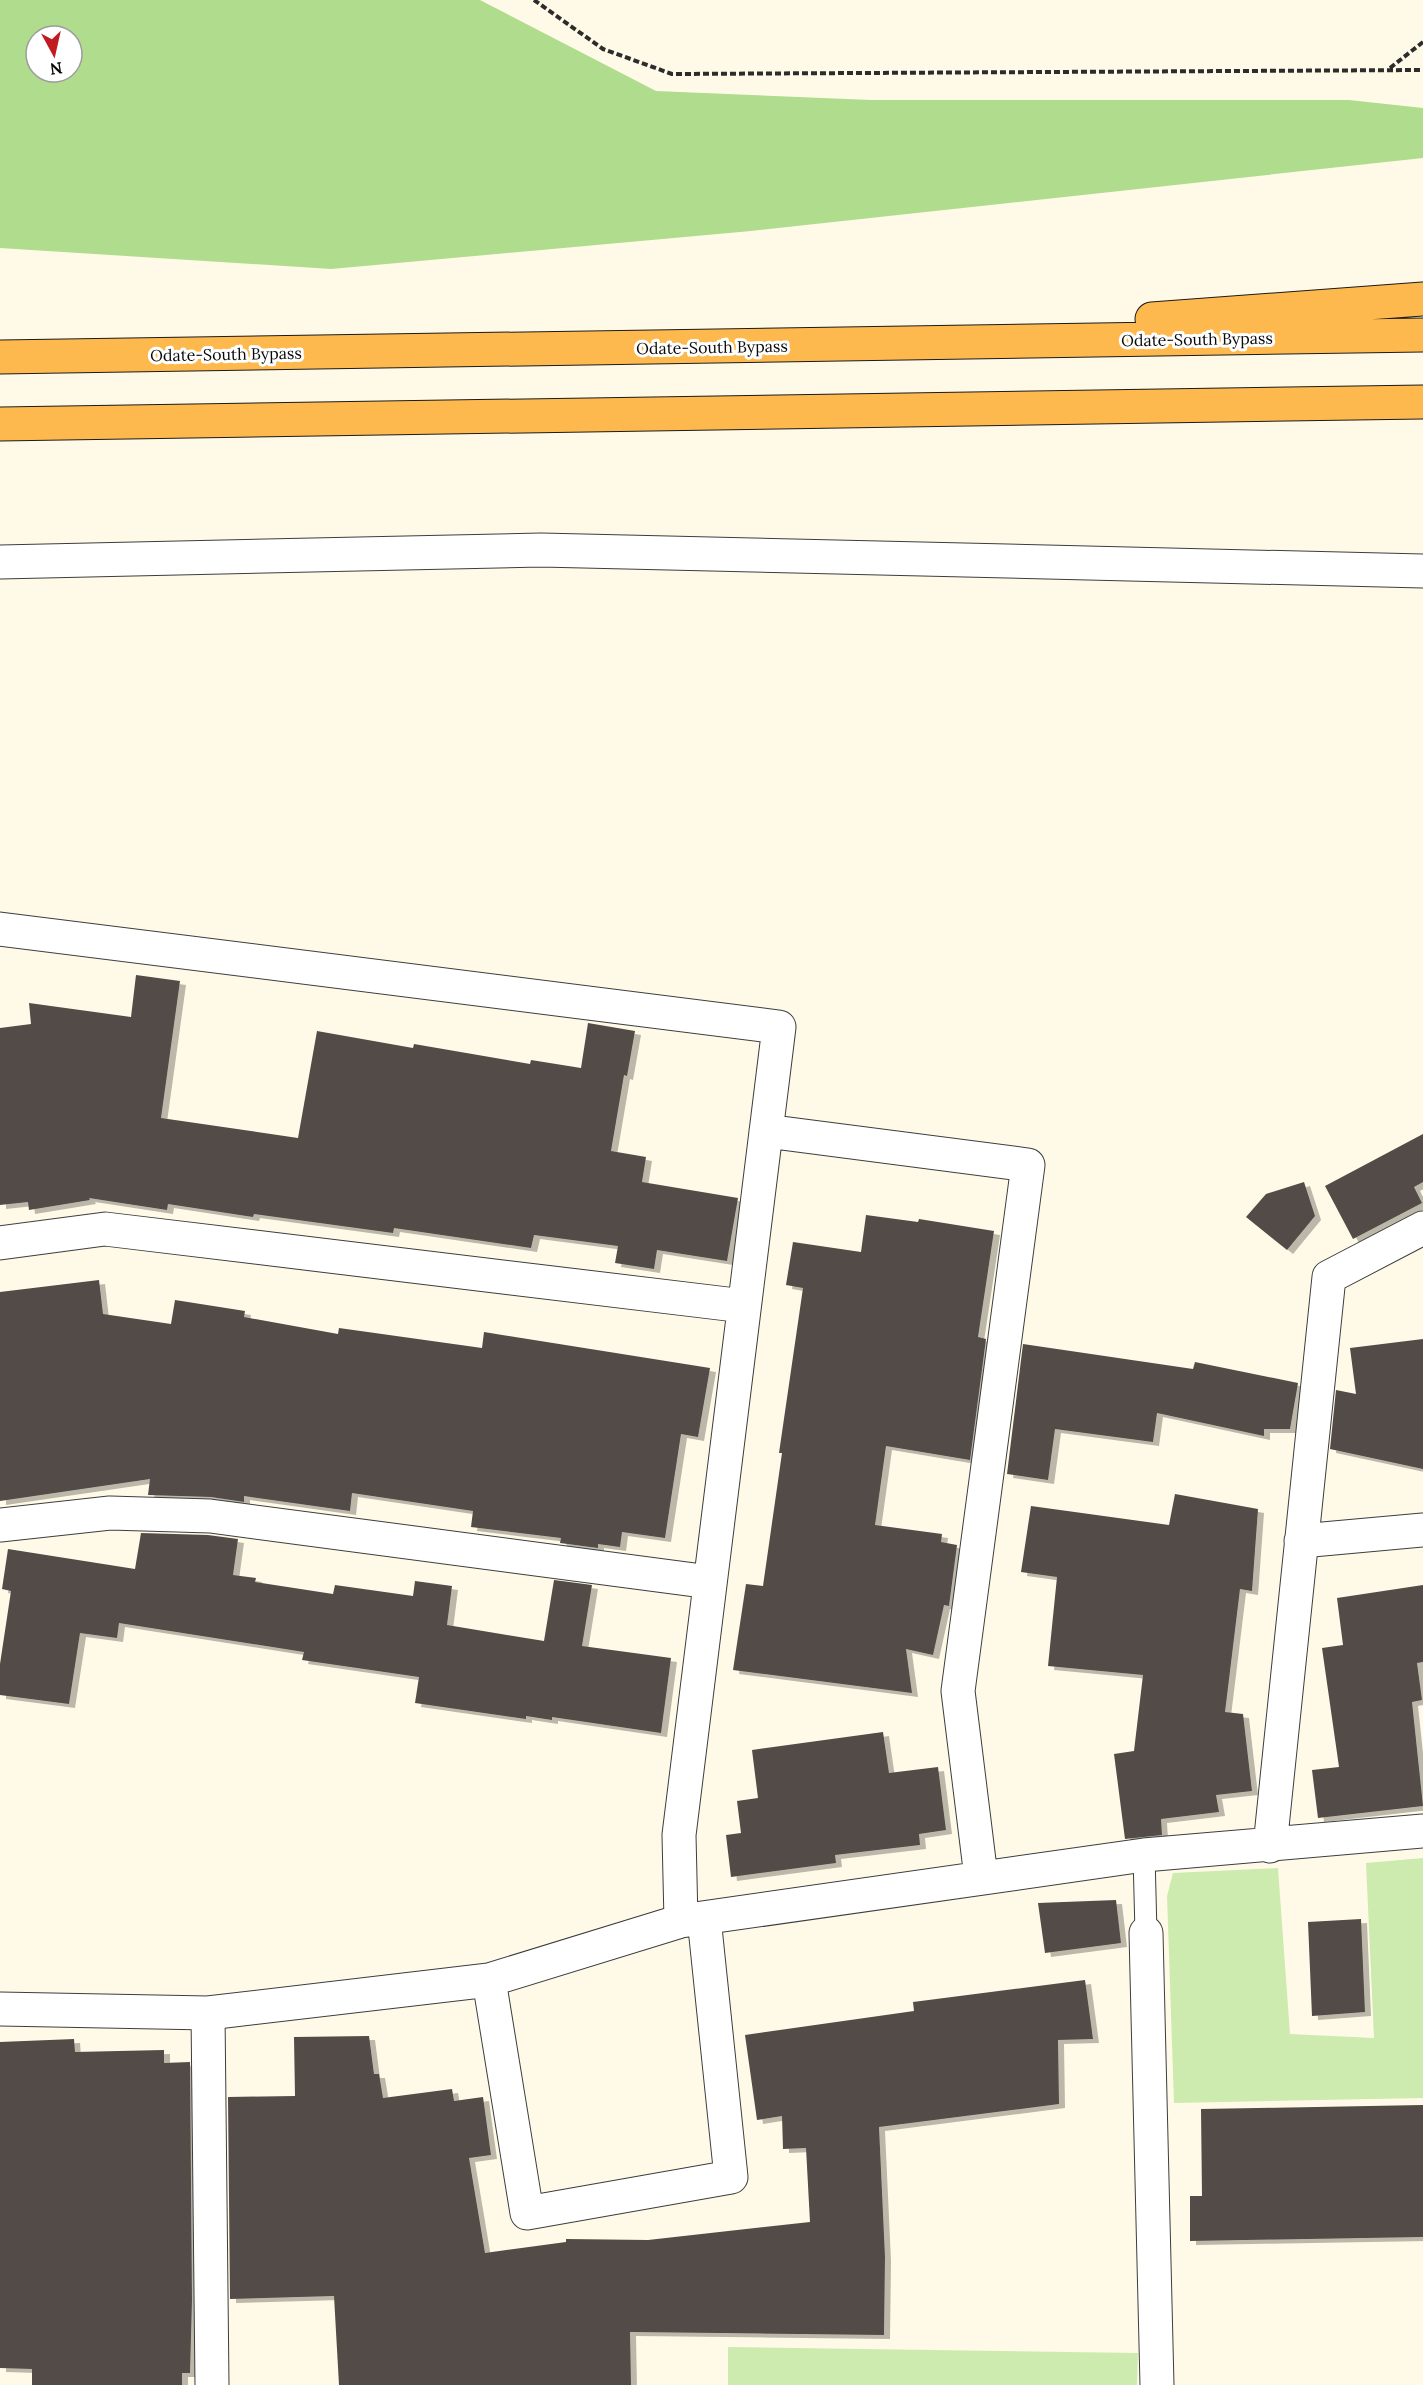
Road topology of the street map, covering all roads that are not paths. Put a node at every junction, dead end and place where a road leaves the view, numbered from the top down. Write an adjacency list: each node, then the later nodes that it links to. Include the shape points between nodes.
1 (1423, 299): 3 (highway)
2 (1423, 335): 3 (highway, Odate-South Bypass)
3 (828, 345): 4 (highway, Odate-South Bypass)
4 (0, 357)
5 (1423, 402): 6 (highway)
6 (826, 410): 7 (highway); 8 (highway, via 1030,420)
7 (0, 424)
8 (1423, 424)
9 (0, 562): 10 (street, via 541,550)
10 (1423, 571)
11 (0, 929): 12 (street, via 779,1027)
12 (766, 1131): 15 (street); 23 (street, via 1028,1165 958,1691)
13 (1423, 1228): 18 (street, via 1329,1277)
14 (0, 1243): 15 (street, via 105,1229)
15 (744, 1306): 19 (street)
16 (0, 1525): 19 (street, via 110,1513 210,1516)
17 (1423, 1530): 18 (street)
18 (1300, 1540): 21 (street)
19 (710, 1582): 24 (street, via 679,1835)
20 (1423, 1831): 21 (street)
21 (1270, 1846): 22 (street)
22 (1144, 1855): 23 (street); 25 (lane)
23 (981, 1877): 24 (street)
24 (692, 1919): 26 (street); 26 (street, via 731,2177 527,2213)
25 (1146, 1933): 30 (street)
26 (489, 1980): 28 (street)
27 (0, 2009): 28 (street)
28 (208, 2013): 29 (street)
29 (212, 2385)
30 (1157, 2385)

